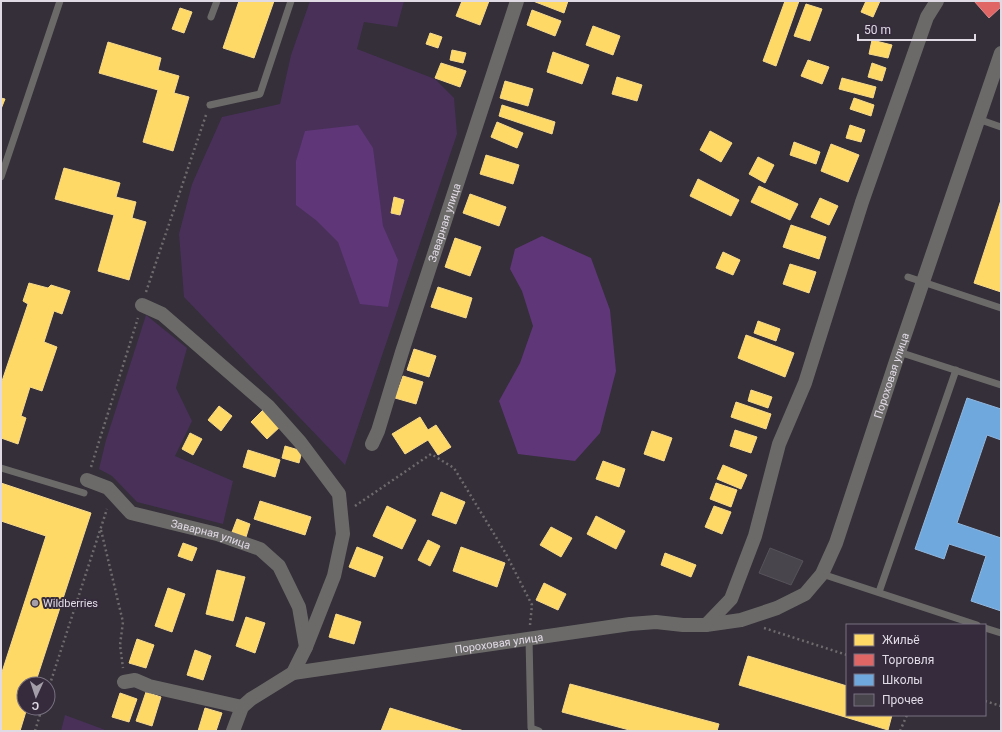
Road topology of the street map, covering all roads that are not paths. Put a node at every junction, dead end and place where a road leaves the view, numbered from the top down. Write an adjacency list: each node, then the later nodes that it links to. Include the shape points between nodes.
1 (60, 1): 11 (lane)
2 (217, 1): 6 (lane)
3 (291, 1): 8 (lane, via 260,94)
4 (517, 1): 19 (street, Заварная улица)
5 (937, 1): 25 (street, via 927,17 862,202 805,383 779,444 755,536 731,599)
6 (211, 17)
7 (1001, 53): 9 (street, Пороховая улица)
8 (210, 105)
9 (978, 119): 10 (lane); 13 (street, Пороховая улица)
10 (1001, 127)
11 (1, 177)
12 (908, 277): 13 (lane)
13 (922, 282): 15 (lane); 16 (street, Пороховая улица)
14 (142, 305): 29 (street, via 162,314 268,406 300,442 339,494 343,534 334,576)
15 (1001, 308)
16 (899, 352): 17 (lane); 22 (street, Пороховая улица, via 836,543)
17 (956, 370): 18 (lane); 23 (lane)
18 (1001, 385)
19 (372, 444)
20 (1, 468): 21 (lane)
21 (85, 486): 29 (street, Заварная улица, via 108,488 132,513 217,534 260,548 279,566 299,607)
22 (822, 574): 23 (lane); 25 (street, Пороховая улица, via 805,594 777,608 741,620)
23 (879, 592): 24 (lane)
24 (974, 624)
25 (706, 625): 28 (street, Пороховая улица, via 656,622 630,624)
26 (986, 628): 27 (lane)
27 (1001, 633)
28 (528, 639): 30 (street, Пороховая улица); 34 (lane, via 531,728)
29 (306, 647): 30 (street)
30 (293, 672): 32 (street)
31 (124, 682): 32 (street, via 135,680 149,686)
32 (242, 707): 33 (street)
33 (233, 731)
34 (539, 731)

